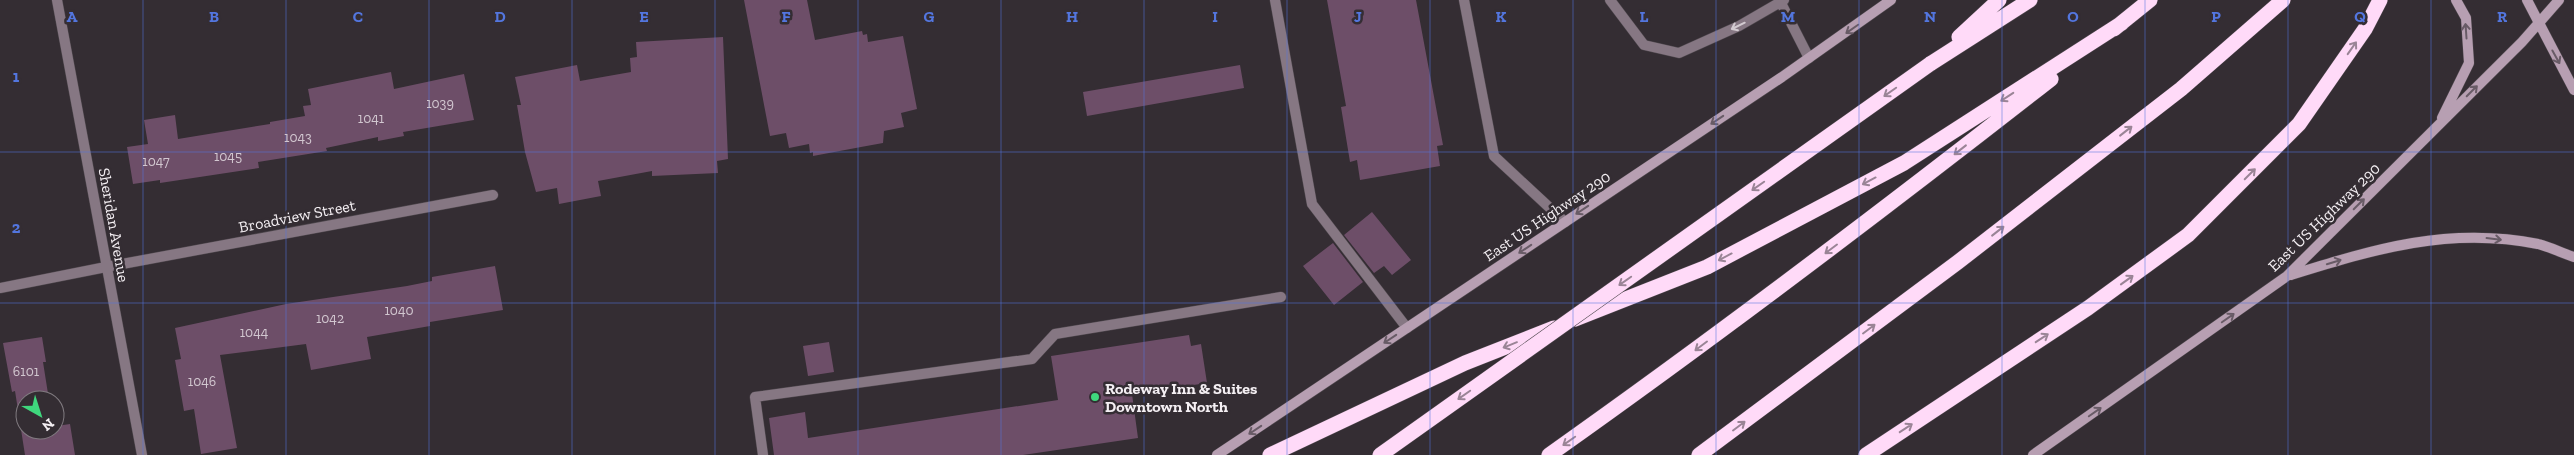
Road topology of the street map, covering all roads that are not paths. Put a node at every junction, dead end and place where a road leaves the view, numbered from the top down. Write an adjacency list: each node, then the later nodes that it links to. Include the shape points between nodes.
1 (57, 0): 24 (street, Sheridan Avenue)
2 (1275, 0): 28 (street, via 1312,204)
3 (1464, 0): 22 (street, via 1494,156)
4 (1610, 0): 14 (street, one-way to 4, via 1739,26 1678,53 1644,45)
5 (1891, 0): 17 (main road, East US Highway 290, one-way to 17)
6 (1999, 0): 18 (highway)
7 (2030, 0): 18 (highway)
8 (2150, 0): 15 (highway)
9 (2284, 0): 35 (highway, one-way to 9, via 1958,262 2165,101)
10 (2380, 0): 36 (highway, one-way to 10, via 2088,308 2188,235 2299,124 2365,29)
11 (2456, 0): 20 (main road, one-way to 11, via 2469,63 2466,18)
12 (2527, 0): 16 (main road)
13 (2559, 0): 16 (main road, East US Highway 290)
14 (1782, 2): 17 (street)
15 (2122, 23): 32 (highway, one-way to 32, via 1904,163 1707,267 1465,363); 34 (highway, one-way to 34, via 1896,200 1665,373)
16 (2538, 23): 19 (main road, one-way to 19); 20 (main road, East US Highway 290, one-way to 16)
17 (1809, 58): 22 (main road, East US Highway 290, one-way to 22)
18 (1930, 64): 33 (highway, one-way to 33, bridge)
19 (2574, 90)
20 (2438, 125): 25 (main road, East US Highway 290, one-way to 20)
21 (494, 195): 24 (street, Broadview Street)
22 (1565, 222): 28 (main road, East US Highway 290, one-way to 28)
23 (2574, 257): 25 (main road, one-way to 23, via 2425,239 2483,237 2539,244)
24 (106, 268): 26 (street, Broadview Street); 29 (street, Sheridan Avenue)
25 (2287, 276): 37 (main road, East US Highway 290, one-way to 25)
26 (0, 288)
27 (1281, 297): 30 (street, via 1055,334 1032,359 755,397)
28 (1406, 328): 31 (main road, East US Highway 290, one-way to 31)
29 (142, 455)
30 (763, 455)
31 (1217, 455)
32 (1270, 455)
33 (1380, 455)
34 (1549, 455)
35 (1699, 455)
36 (1866, 455)
37 (2033, 455)

